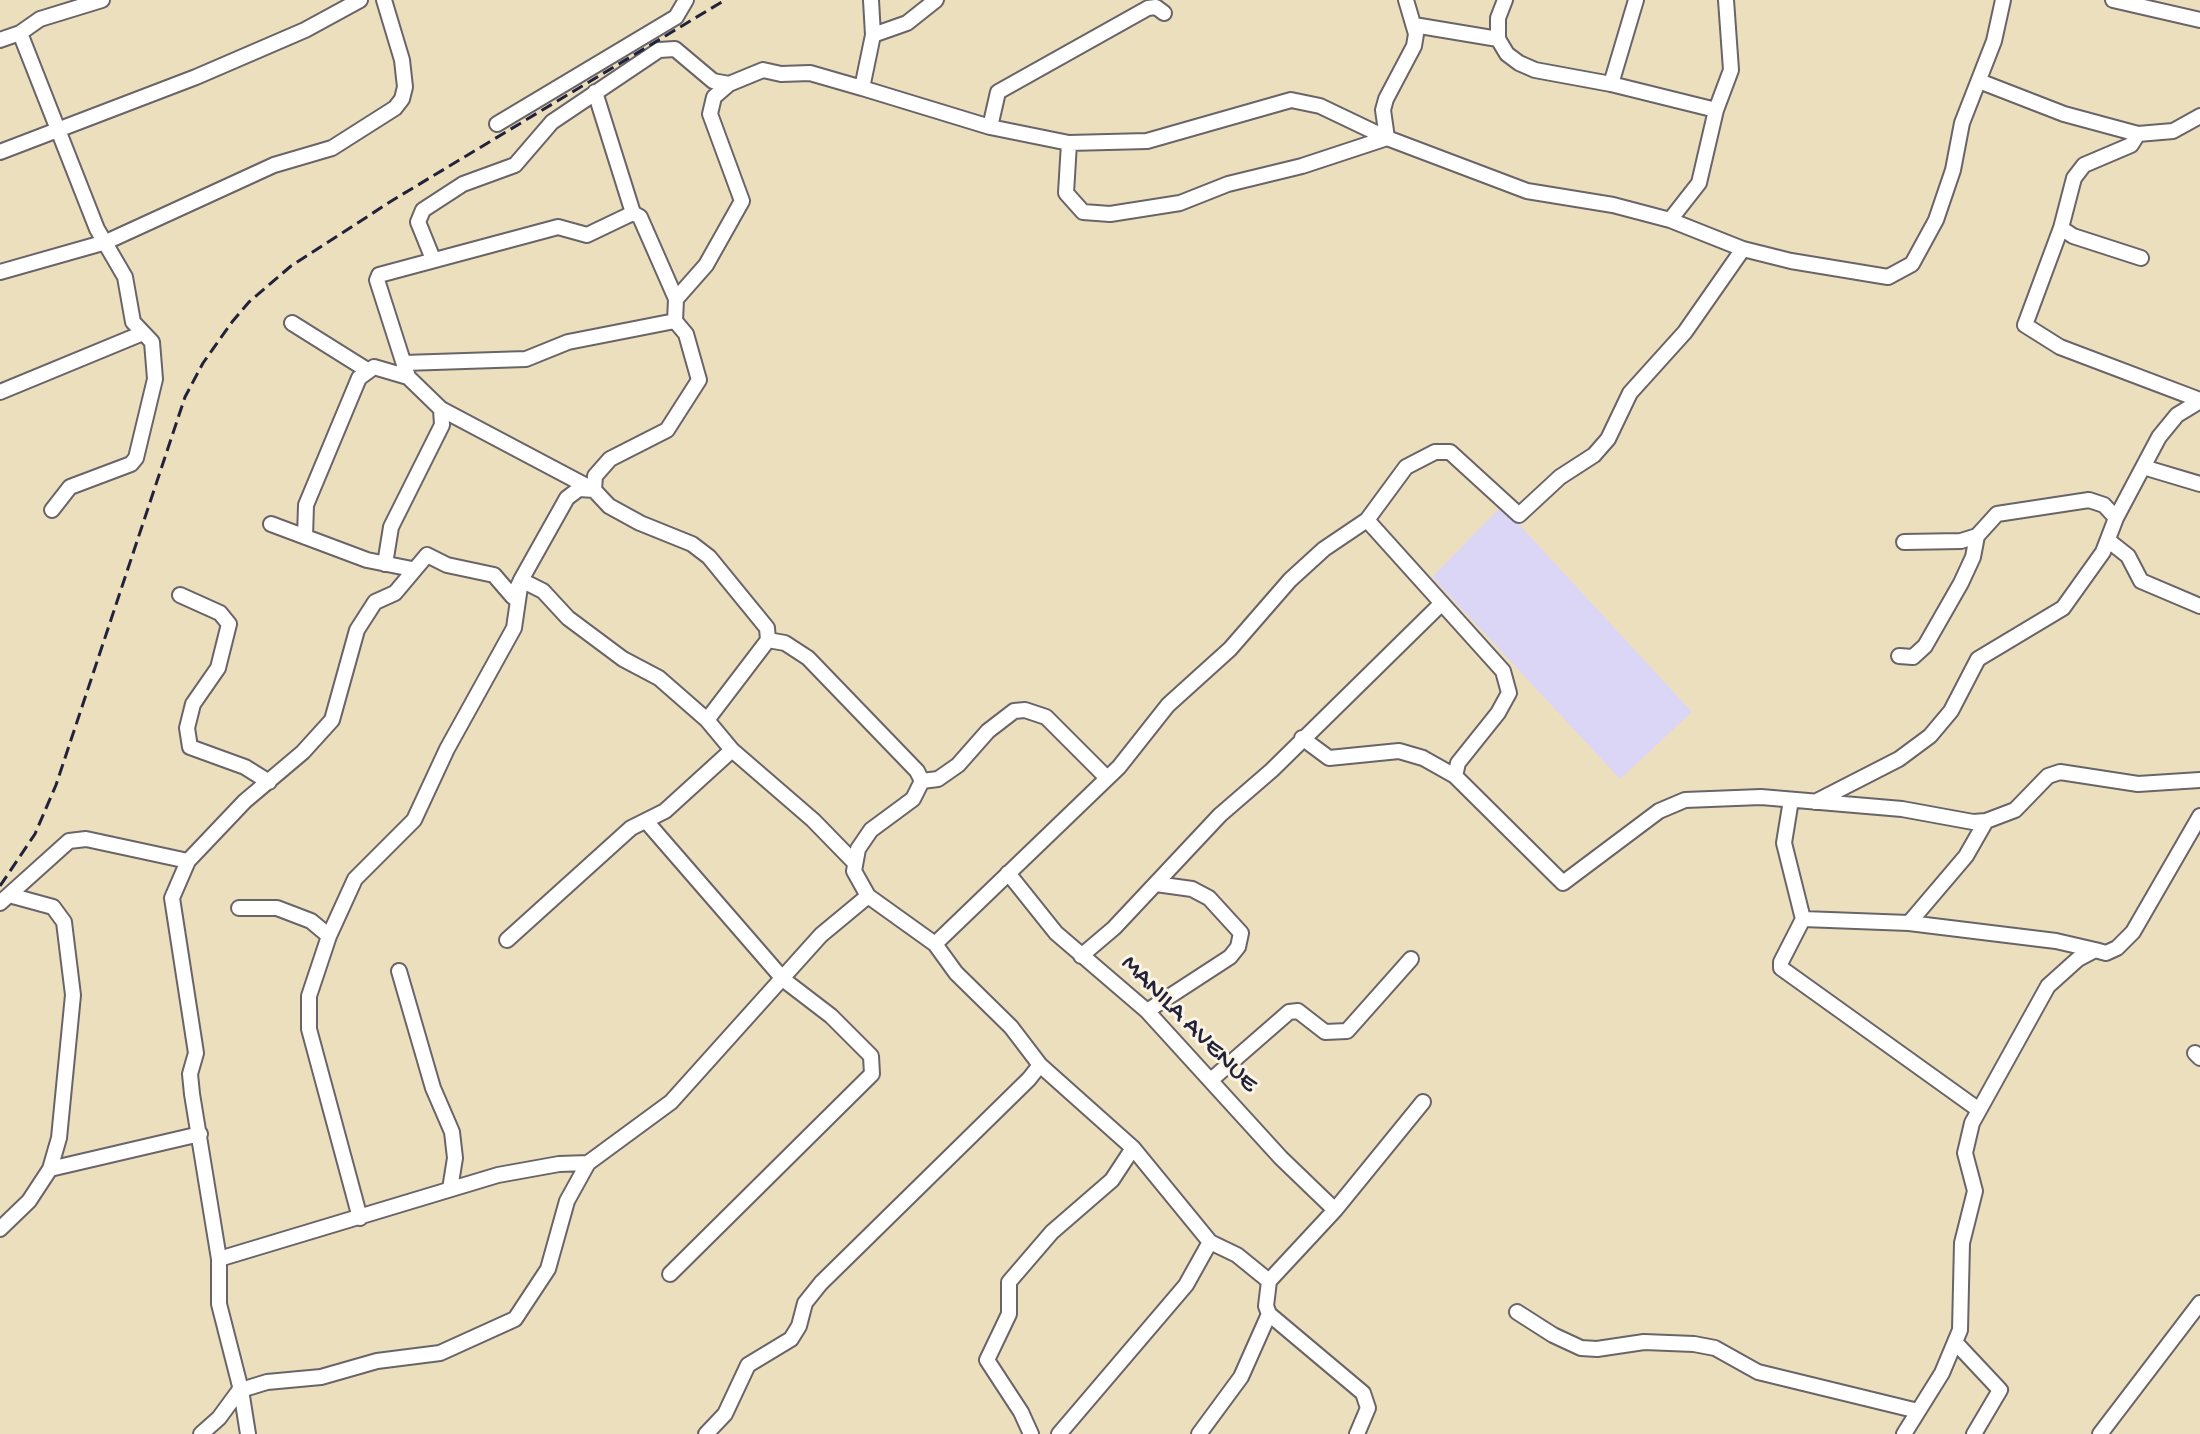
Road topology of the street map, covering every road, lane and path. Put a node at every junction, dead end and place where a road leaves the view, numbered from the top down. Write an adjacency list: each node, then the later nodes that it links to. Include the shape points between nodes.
1 (102, 0): 16 (street, via 40,19)
2 (360, 0): 29 (street, via 291,36)
3 (384, 0): 37 (street, via 404,73 402,99 395,108 332,148 274,165)
4 (686, 0): 27 (street, via 676,17)
5 (871, 0): 17 (street)
6 (936, 0): 17 (street, via 907,23)
7 (1406, 0): 15 (street)
8 (1505, 0): 18 (street)
9 (1636, 0): 22 (street)
10 (1726, 0): 25 (street, via 1731,70)
11 (2003, 0): 20 (street)
12 (2113, 0): 14 (street)
13 (1164, 13): 28 (street, via 1148,8 998,92)
14 (2200, 20)
15 (1414, 25): 18 (street); 31 (street, via 1414,46 1383,110)
16 (20, 33): 19 (street); 29 (street)
17 (873, 35): 23 (street)
18 (1498, 39): 22 (street, via 1507,54 1535,70)
19 (0, 40)
20 (1979, 81): 30 (street, via 2064,114); 38 (street, via 1936,220 1923,250 1900,272 1888,277 1858,274)
21 (729, 84): 23 (street, via 763,70 810,73); 24 (street, via 713,81 675,49 659,50); 42 (street, via 714,97 710,114 742,201 706,265)
22 (1611, 84): 25 (street)
23 (862, 88): 28 (street)
24 (595, 92): 34 (street); 40 (street, via 552,122 515,165 463,184 423,210 418,222)
25 (1716, 110): 35 (street, via 1699,183)
26 (2200, 116): 30 (street, via 2173,131)
27 (497, 124)
28 (990, 127): 32 (street)
29 (61, 131): 33 (street); 37 (street)
30 (2138, 134): 36 (street, via 2131,145 2078,171)
31 (1387, 138): 32 (street, via 1320,106 1291,100 1147,141); 32 (street, via 1180,203 1110,214 1083,212 1066,193); 35 (street, via 1527,191)
32 (1069, 143)
33 (0, 152)
34 (633, 213): 40 (street, via 587,235 558,227); 42 (street, via 640,217)
35 (1670, 220): 38 (street)
36 (2061, 228): 39 (street); 49 (street, via 2025,325 2060,347)
37 (106, 242): 41 (street); 45 (street, via 125,277 133,322)
38 (1743, 249): 56 (street, via 1685,332 1630,393 1608,439 1519,515 1461,459 1435,452 1406,467)
39 (2141, 258)
40 (433, 259): 47 (street, via 386,271 377,280)
41 (0, 272)
42 (676, 299): 43 (street)
43 (675, 321): 47 (street, via 560,344 526,359); 53 (street, via 686,334 699,380 667,430 610,459 595,476)
44 (292, 323): 46 (street)
45 (143, 333): 48 (street); 54 (street, via 152,342 155,379 141,451 131,464 70,487)
46 (367, 370): 47 (street); 59 (street, via 306,505)
47 (406, 370): 50 (street)
48 (0, 392)
49 (2200, 400): 51 (street, via 2177,415)
50 (441, 409): 53 (street); 62 (street, via 442,425 391,527)
51 (2143, 467): 52 (street); 55 (street)
52 (2200, 484)
53 (594, 490): 64 (street, via 579,489 567,498); 68 (street, via 609,506 709,557 760,615)
54 (52, 510)
55 (2116, 518): 58 (street, via 2096,501 2058,503 1997,514); 60 (street)
56 (1367, 520): 66 (street); 74 (street, via 1290,580 1230,649 1168,705)
57 (271, 524): 59 (street)
58 (1977, 536): 61 (street); 69 (street, via 1961,583 1925,646 1913,657)
59 (305, 537): 62 (street)
60 (2109, 541): 67 (street, via 2128,556 2141,581); 79 (street, via 2063,608 1978,659 1951,711 1930,736 1899,759)
61 (1904, 542)
62 (385, 564): 63 (street)
63 (412, 569): 64 (street, via 427,555 447,565 488,572 513,597); 77 (street, via 395,593 375,602 365,614 332,720)
64 (521, 580): 70 (street, via 543,591 568,618 623,659 659,678); 92 (street, via 514,628 414,820 355,879)
65 (180, 595): 77 (street, via 220,613 229,624 218,668 193,704 187,728 190,747)
66 (1442, 603): 71 (street); 73 (street, via 1503,671 1509,693 1458,763)
67 (2200, 606)
68 (768, 640): 70 (street); 76 (street, via 785,643 808,658)
69 (1899, 656)
70 (707, 720): 72 (street)
71 (1302, 738): 73 (street, via 1329,758 1399,751); 86 (street)
72 (732, 750): 81 (street, via 665,811); 84 (street)
73 (1455, 776): 78 (street, via 1563,883 1671,805 1685,800)
74 (1107, 778): 76 (street, via 1046,717 1025,710 1014,711 988,731 938,779); 85 (street)
75 (2200, 780): 82 (street, via 2138,784 2060,772 2048,776 2015,810)
76 (922, 781): 84 (street, via 904,807 871,830)
77 (269, 782): 83 (street)
78 (1791, 800): 79 (street); 90 (street, via 1784,843)
79 (1815, 802): 82 (street)
80 (2200, 816): 95 (street, via 2145,917 2117,948)
81 (646, 821): 93 (street, via 613,843); 99 (street)
82 (1986, 821): 91 (street, via 1966,856)
83 (188, 861): 88 (street, via 86,839 69,841); 105 (street, via 172,898 196,1053 190,1074)
84 (854, 862): 87 (street)
85 (1008, 873): 94 (street); 96 (street, MANILA AVENUE)
86 (1156, 884): 96 (street); 100 (street, via 1192,889 1209,898 1241,933 1230,957)
87 (868, 896): 94 (street); 99 (street, via 821,935)
88 (5, 899): 108 (street, via 53,907 64,922 73,995 59,1138)
89 (239, 908): 92 (street, via 277,908 311,921)
90 (1803, 919): 91 (street); 104 (street, via 1781,962 1784,973)
91 (1909, 923): 95 (street)
92 (329, 936): 111 (street, via 309,996 309,1029)
93 (507, 940)
94 (935, 944): 101 (street)
95 (2095, 950): 104 (street, via 2061,970 2048,986)
96 (1081, 956): 100 (street, MANILA AVENUE)
97 (1411, 959): 102 (street, via 1347,1031 1325,1032 1298,1011 1289,1012)
98 (399, 971): 109 (street, via 433,1088 452,1132)
99 (784, 980): 107 (street, via 671,1102); 115 (street, via 871,1056 872,1074)
100 (1147, 1011): 102 (street, MANILA AVENUE)
101 (1040, 1065): 106 (street); 125 (street, via 821,1283 805,1303 791,1339 748,1365 725,1414)
102 (1211, 1080): 110 (street, MANILA AVENUE)
103 (1423, 1102): 110 (street)
104 (1979, 1110): 120 (street, via 1965,1153 1975,1191 1962,1243 1963,1316)
105 (200, 1134): 108 (street); 114 (street)
106 (1133, 1148): 113 (street); 126 (street, via 1112,1180 1052,1232 1009,1282 1009,1314 987,1360)
107 (588, 1163): 109 (street, via 544,1167); 121 (street, via 573,1185 548,1269 515,1319 440,1353)
108 (50, 1169): 112 (street, via 29,1201)
109 (450, 1189): 111 (street)
110 (1335, 1210): 116 (street)
111 (360, 1218): 114 (street)
112 (0, 1229)
113 (1210, 1242): 116 (street, via 1237,1255); 127 (street, via 1186,1285)
114 (219, 1259): 121 (street, via 221,1316)
115 (670, 1274)
116 (1269, 1281): 119 (street)
117 (2200, 1303): 132 (street)
118 (1517, 1312): 122 (street, via 1581,1348 1694,1344 1715,1348 1758,1372)
119 (1269, 1314): 128 (street, via 1241,1377); 129 (street, via 1363,1393 1368,1408)
120 (1955, 1342): 122 (street); 131 (street, via 2000,1390)
121 (241, 1389): 123 (street); 124 (street)
122 (1918, 1411): 130 (street)
123 (201, 1434)
124 (248, 1434)
125 (706, 1434)
126 (1031, 1434)
127 (1059, 1434)
128 (1199, 1434)
129 (1357, 1434)
130 (1904, 1434)
131 (1974, 1434)
132 (2100, 1434)

